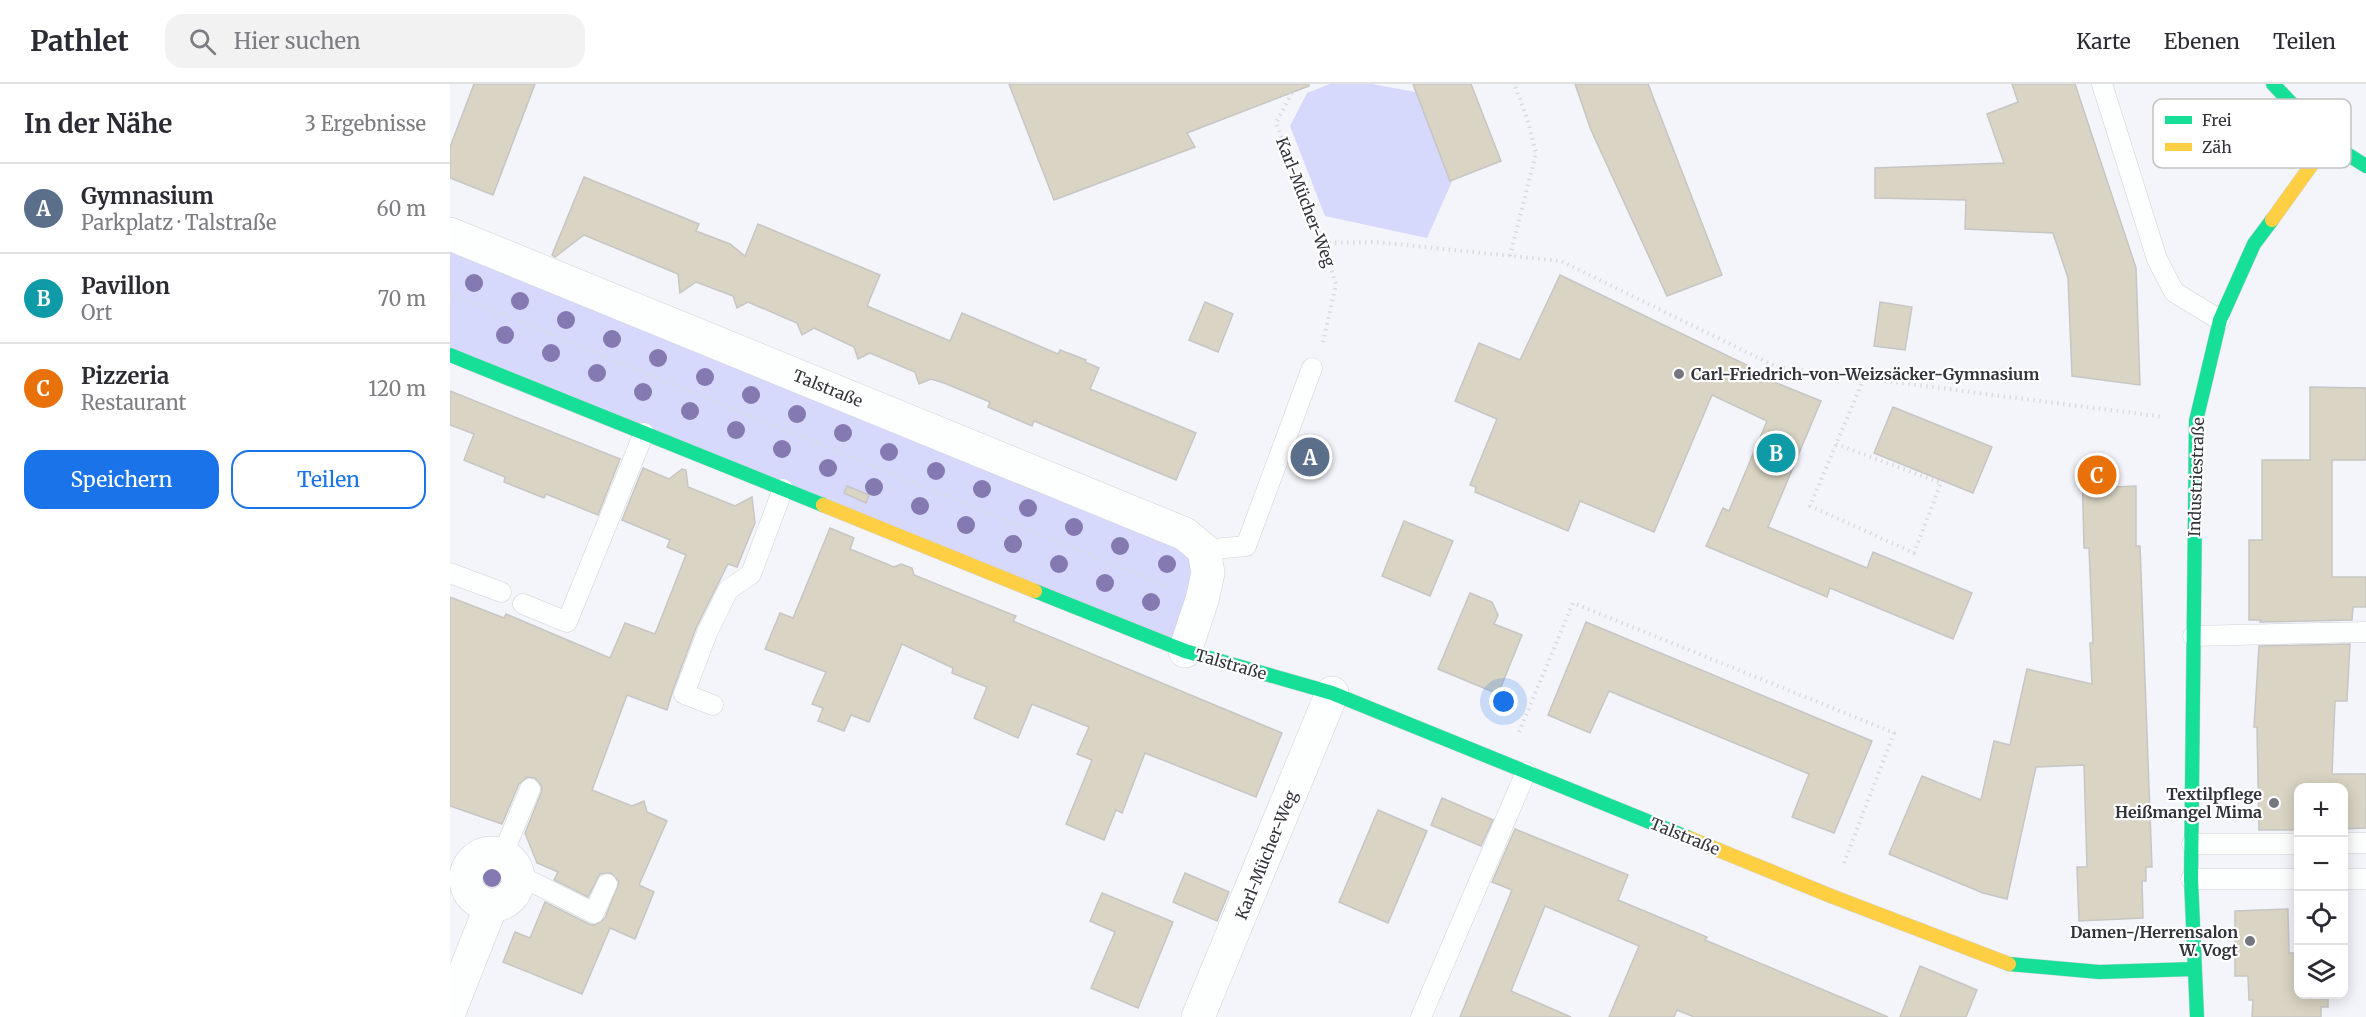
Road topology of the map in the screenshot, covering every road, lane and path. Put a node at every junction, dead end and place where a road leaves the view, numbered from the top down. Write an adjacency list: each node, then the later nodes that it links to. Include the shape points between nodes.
1 (1514, 84): 11 (path, via 1536,153)
2 (2102, 84): 13 (lane, via 2157,259 2174,292)
3 (2273, 84): 5 (street)
4 (1292, 93): 10 (path, Karl-Mücher-Weg, via 1276,123)
5 (2287, 99)
6 (2351, 157): 7 (street)
7 (2366, 166)
8 (2309, 168): 13 (street, Industriestraße, via 2254,244)
9 (450, 234): 21 (street, Talstraße, via 1185,534)
10 (1323, 243): 11 (path, via 1375,242); 15 (path, Karl-Mücher-Weg, via 1336,284 1325,338)
11 (1510, 256): 16 (path, via 1562,261 1778,367)
12 (450, 293): 24 (path)
13 (2220, 320): 17 (street, Industriestraße)
14 (450, 355): 18 (street, Talstraße)
15 (1312, 368): 21 (lane, via 1246,546)
16 (1864, 378): 17 (path); 19 (path)
17 (2196, 421): 27 (street, Industriestraße)
18 (644, 433): 20 (street, Talstraße); 25 (lane, via 567,622)
19 (1836, 444): 19 (path, via 1810,506 1914,554 1941,483)
20 (783, 489): 28 (street, Talstraße); 30 (lane, via 751,574 728,590 684,694)
21 (1204, 550): 24 (street, Talstraße, via 1208,573)
22 (450, 573): 23 (lane)
23 (501, 592)
24 (1202, 600): 28 (street, Talstraße)
25 (524, 604)
26 (2366, 632): 27 (lane)
27 (2193, 636): 36 (street, Industriestraße)
28 (1185, 651): 29 (street, Talstraße)
29 (1332, 693): 31 (street, Talstraße); 49 (street, Karl-Mücher-Weg)
30 (713, 705)
31 (1505, 763): 32 (street, Talstraße); 44 (path, via 1573,603 1894,733)
32 (1526, 772): 44 (street, Talstraße); 50 (lane)
33 (530, 789): 38 (lane)
34 (2348, 843): 35 (lane)
35 (2366, 843)
36 (2192, 844): 37 (lane); 39 (street, Industriestraße)
37 (2294, 844)
38 (509, 867): 43 (lane, via 594,913); 45 (street, via 518,887 509,900); 45 (street, via 493,852 477,857 468,867 466,884 470,894)
39 (2192, 879): 40 (lane); 46 (street, Industriestraße)
40 (2294, 879)
41 (2348, 879): 42 (lane)
42 (2366, 879)
43 (607, 884)
44 (1831, 896): 46 (street, Talstraße, via 2008,964 2099,972)
45 (491, 906): 47 (street)
46 (2194, 969): 51 (street, Industriestraße)
47 (450, 1010): 48 (lane)
48 (466, 1017)
49 (1198, 1017)
50 (1421, 1017)
51 (2196, 1017)

